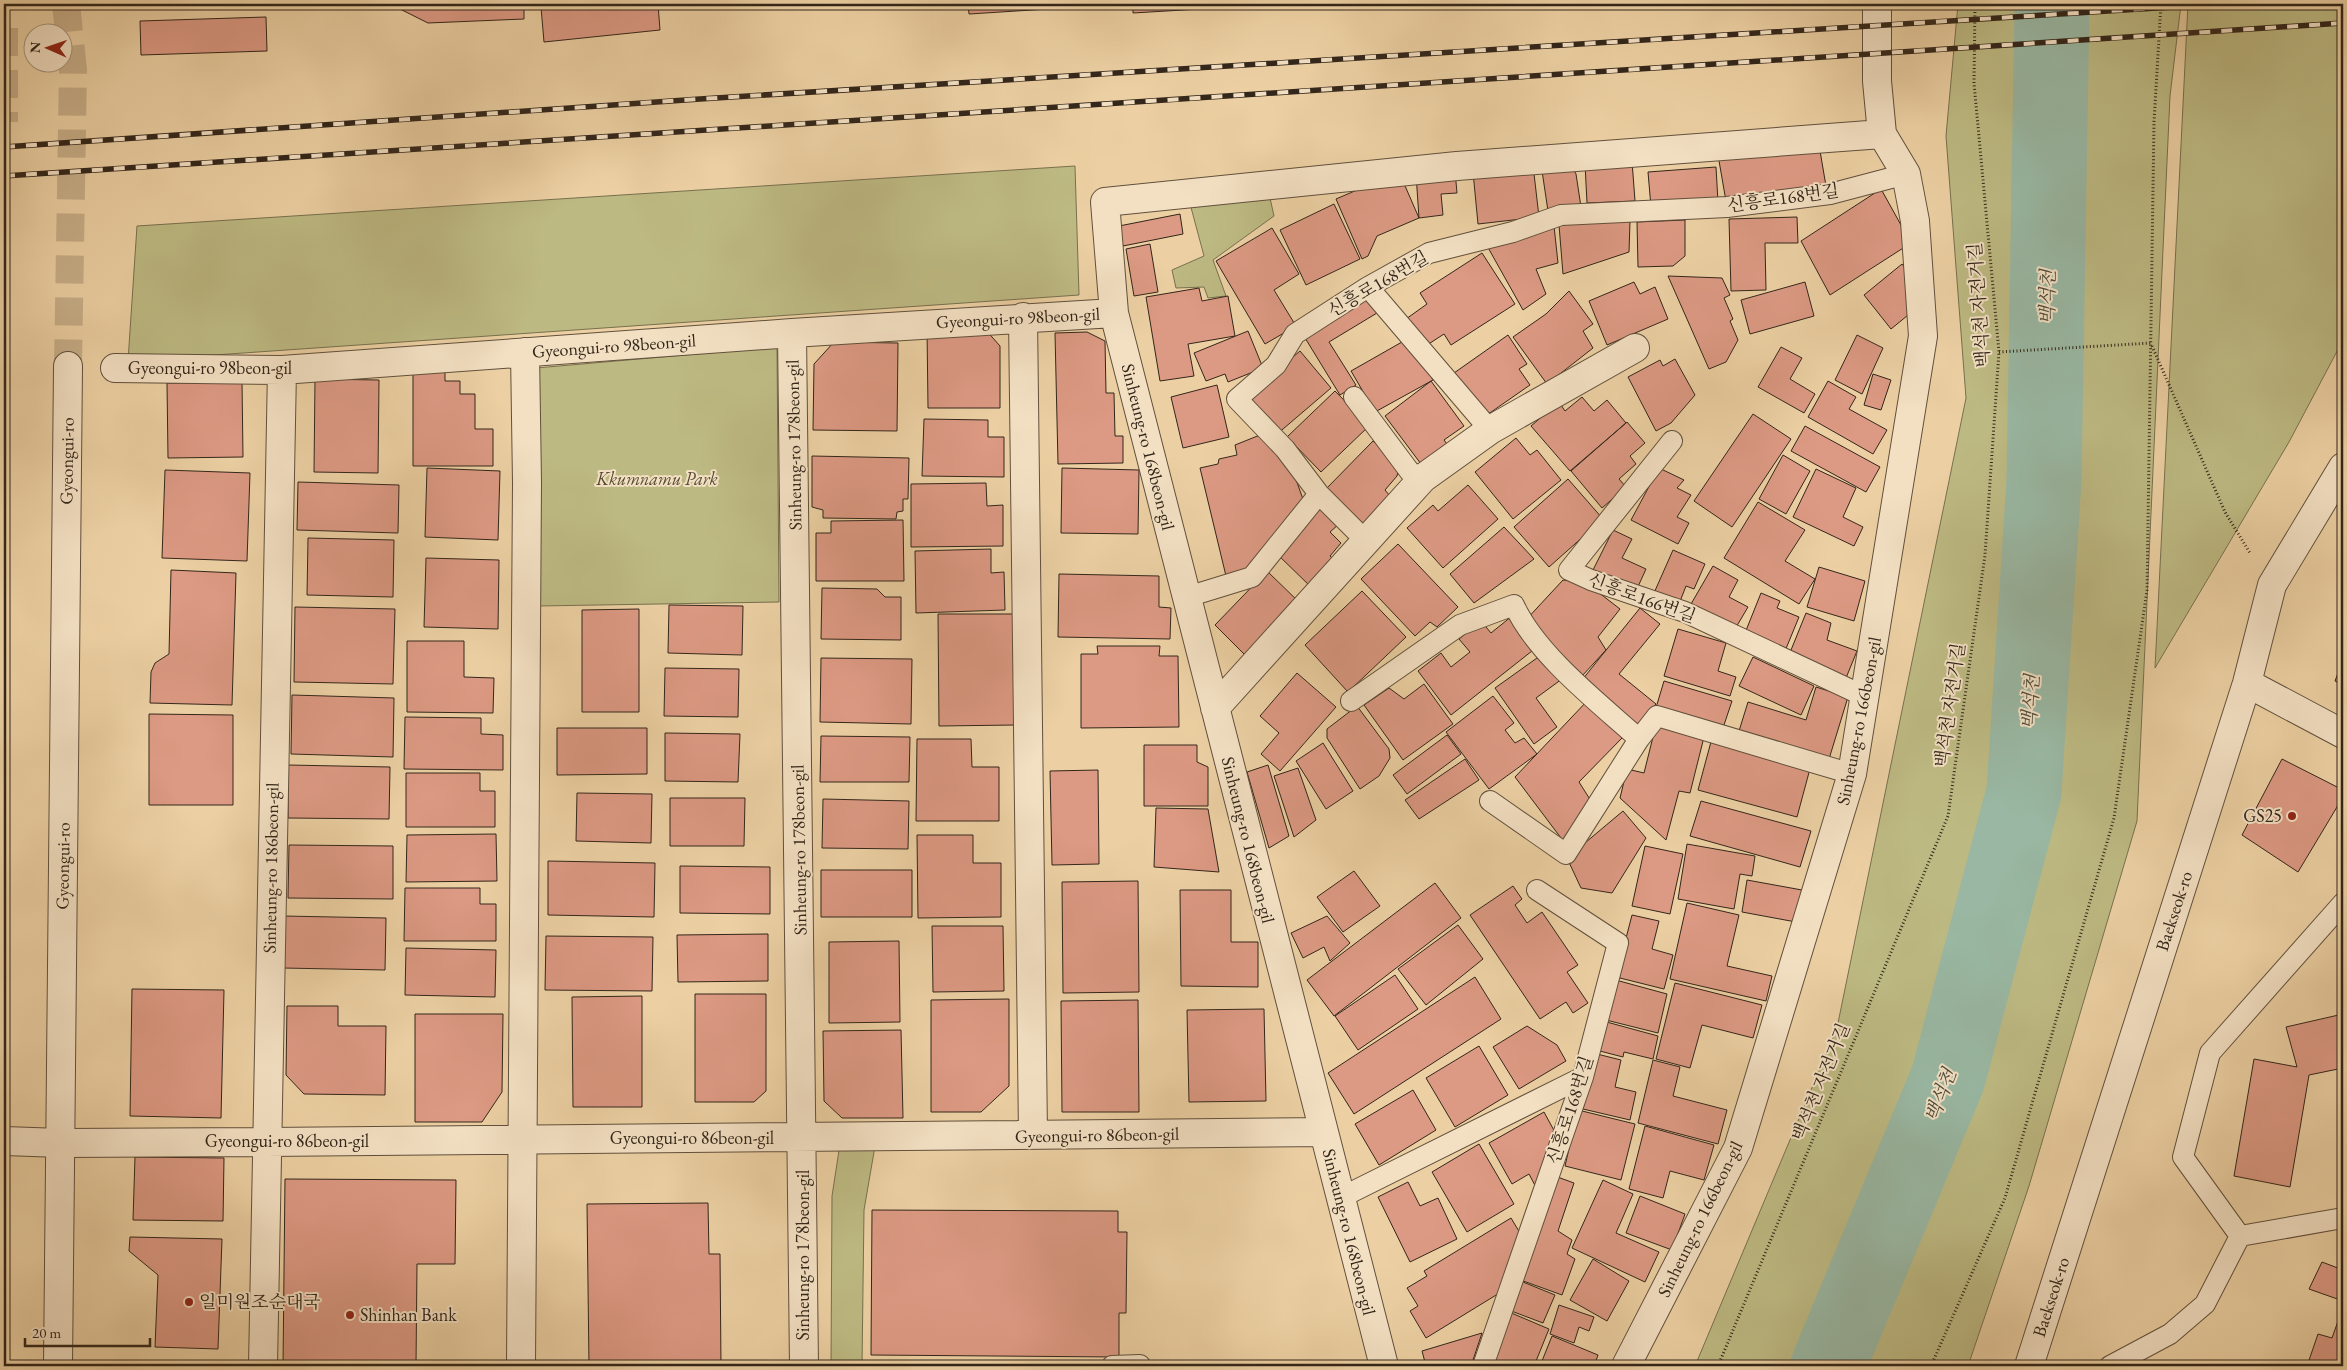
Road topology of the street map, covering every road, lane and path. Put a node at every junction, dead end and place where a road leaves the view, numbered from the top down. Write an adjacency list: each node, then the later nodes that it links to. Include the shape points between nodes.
1 (1877, 4): 4 (street, via 1877,81)
2 (1975, 4): 13 (path, 백석천 자전거길, via 1974,82)
3 (2161, 4): 10 (path, via 2155,105)
4 (1882, 134): 5 (street, Sinheung-ro 166beon-gil); 7 (street, Sinheung-ro 168beon-gil, via 1457,166 1105,202)
5 (1906, 174): 6 (lane, 신흥로168번길, via 1830,194 1727,206 1561,214 1513,232 1429,253); 27 (street, Sinheung-ro 166beon-gil, via 1915,221 1923,336)
6 (1368, 287): 18 (lane); 22 (lane, 신흥로168번길, via 1295,334 1276,365 1237,399 1285,449)
7 (1114, 313): 8 (street, Gyeongui-ro 98beon-gil); 25 (street, Sinheung-ro 168beon-gil)
8 (1023, 317): 9 (street, Gyeongui-ro 98beon-gil); 38 (street)
9 (792, 333): 12 (street, Gyeongui-ro 98beon-gil); 39 (street, Sinheung-ro 178beon-gil)
10 (2151, 344): 13 (path); 24 (path, via 2226,512); 57 (path, via 2147,590 2114,818 2005,1198)
11 (1635, 348): 18 (street)
12 (525, 352): 16 (street, Gyeongui-ro 98beon-gil); 40 (street, via 528,483)
13 (1999, 352): 56 (path, 백석천 자전거길, via 1985,555 1948,816)
14 (68, 366): 43 (street, Gyeongui-ro)
15 (115, 368): 16 (street, Gyeongui-ro 98beon-gil)
16 (282, 370): 42 (street, Sinheung-ro 186beon-gil)
17 (1354, 397): 21 (lane, via 1410,472)
18 (1490, 430): 21 (street)
19 (1672, 441): 27 (lane, 신흥로166번길, via 1569,570 1685,612)
20 (2343, 467): 24 (street, Baekseok-ro)
21 (1423, 478): 23 (street)
22 (1319, 494): 23 (lane); 25 (lane, via 1252,577)
23 (1366, 541): 29 (street)
24 (2272, 585): 26 (street, Baekseok-ro)
25 (1186, 597): 29 (street, Sinheung-ro 168beon-gil)
26 (2247, 683): 30 (street); 58 (street, Baekseok-ro)
27 (1866, 697): 32 (street, Sinheung-ro 166beon-gil)
28 (1351, 701): 31 (lane, via 1460,625 1514,605 1522,624 1574,681)
29 (1215, 708): 37 (street, Sinheung-ro 168beon-gil)
30 (2343, 734)
31 (1639, 739): 32 (lane, via 1657,716); 33 (lane, via 1566,854)
32 (1852, 774): 55 (street, Sinheung-ro 166beon-gil, via 1738,1148)
33 (1490, 800)
34 (1537, 890): 36 (lane, 신흥로168번길, via 1618,943)
35 (2343, 903): 46 (lane, via 2210,1053 2184,1157)
36 (1583, 1077): 44 (lane); 54 (lane, 신흥로168번길)
37 (1324, 1132): 38 (street, Gyeongui-ro 86beon-gil); 44 (street, Sinheung-ro 168beon-gil)
38 (1034, 1136): 39 (street, Gyeongui-ro 86beon-gil)
39 (802, 1137): 40 (street, Gyeongui-ro 86beon-gil); 51 (street, Sinheung-ro 178beon-gil)
40 (523, 1140): 42 (street, Gyeongui-ro 86beon-gil); 50 (street)
41 (4, 1141): 43 (street, Gyeongui-ro 86beon-gil)
42 (266, 1142): 43 (street, Gyeongui-ro 86beon-gil); 49 (street, Sinheung-ro 186beon-gil)
43 (61, 1143): 48 (street, Gyeongui-ro)
44 (1340, 1198): 53 (street, Sinheung-ro 168beon-gil)
45 (2343, 1218): 46 (lane)
46 (2240, 1236): 59 (lane, via 2206,1304 2170,1334)
47 (1140, 1365): 52 (lane)
48 (58, 1366)
49 (263, 1366)
50 (521, 1366)
51 (804, 1366)
52 (1112, 1366)
53 (1384, 1366)
54 (1483, 1366)
55 (1626, 1366)
56 (1718, 1366)
57 (1931, 1366)
58 (2028, 1366)
59 (2110, 1366)

